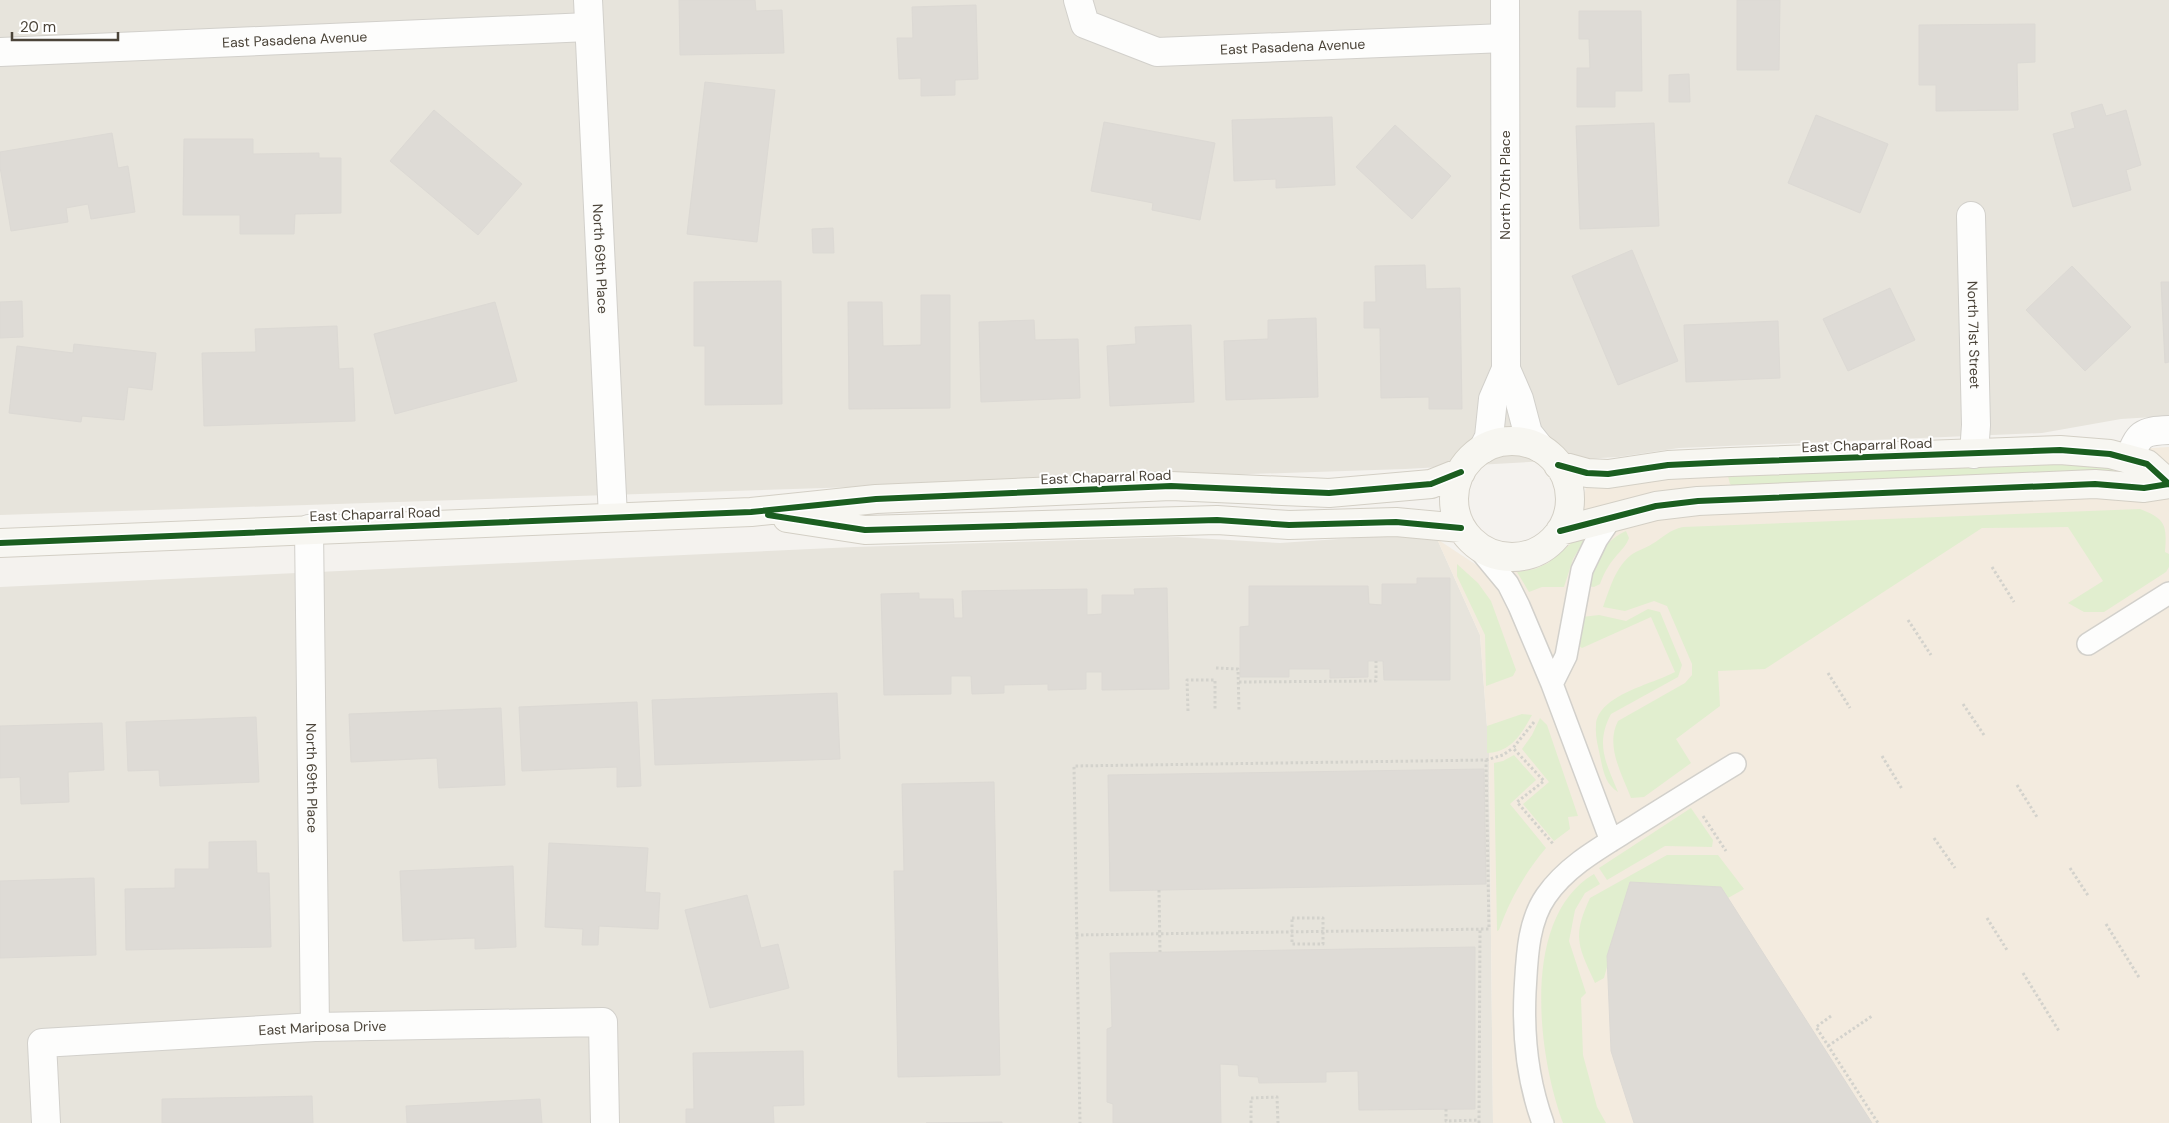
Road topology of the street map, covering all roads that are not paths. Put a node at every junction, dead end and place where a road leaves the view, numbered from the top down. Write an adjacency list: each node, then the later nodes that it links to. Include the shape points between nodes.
1 (588, 0): 4 (street, North 69th Place)
2 (1505, 0): 5 (street, North 70th Place)
3 (1081, 12): 5 (street, East Pasadena Avenue, via 1157,52)
4 (589, 27): 6 (street, East Pasadena Avenue); 19 (street, North 69th Place)
5 (1505, 38): 8 (street, North 70th Place)
6 (0, 52)
7 (1971, 216): 11 (street, North 71st Street)
8 (1506, 369): 10 (street, North 70th Place, via 1494,399 1489,437); 12 (street, North 70th Place, via 1519,399 1528,433)
9 (2169, 430): 13 (street, via 2148,431 2137,439)
10 (1483, 450): 12 (main road, via 1515,441 1528,443); 15 (main road, via 1468,460)
11 (1974, 454): 13 (main road, East Chaparral Road, via 2060,450 2110,454); 14 (main road, East Chaparral Road)
12 (1549, 457): 14 (main road, East Chaparral Road, via 1587,473 1608,474); 22 (main road, via 1566,480 1570,498 1568,515)
13 (2129, 459): 16 (main road, East Chaparral Road, via 2147,464)
14 (1716, 462): 17 (main road)
15 (1461, 472): 18 (main road, East Chaparral Road, via 1431,484 1328,493 1171,486 876,499); 23 (main road, via 1454,490 1454,510)
16 (2169, 484): 17 (main road, East Chaparral Road, via 2144,488 2095,484)
17 (1717, 500): 20 (main road, East Chaparral Road, via 1656,506)
18 (750, 512): 19 (main road, East Chaparral Road); 23 (main road, East Chaparral Road, via 864,530 1208,520 1289,526 1396,522)
19 (613, 517): 21 (main road, East Chaparral Road)
20 (1612, 518): 22 (main road, East Chaparral Road); 27 (lane, via 1582,570 1566,656)
21 (309, 529): 24 (main road, East Chaparral Road); 30 (street, North 69th Place)
22 (1560, 531): 23 (main road, via 1546,546 1529,554 1510,557 1491,553)
23 (1467, 535): 27 (lane, via 1508,584)
24 (0, 543)
25 (2169, 593): 26 (lane)
26 (2088, 644)
27 (1552, 684): 29 (lane)
28 (1735, 764): 29 (lane)
29 (1611, 841): 33 (lane, via 1573,866 1545,897 1535,919 1526,976 1525,1028 1530,1072)
30 (315, 1028): 31 (street, East Mariposa Drive, via 42,1043); 32 (street, East Mariposa Drive, via 603,1022)
31 (46, 1123)
32 (605, 1123)
33 (1543, 1123)

